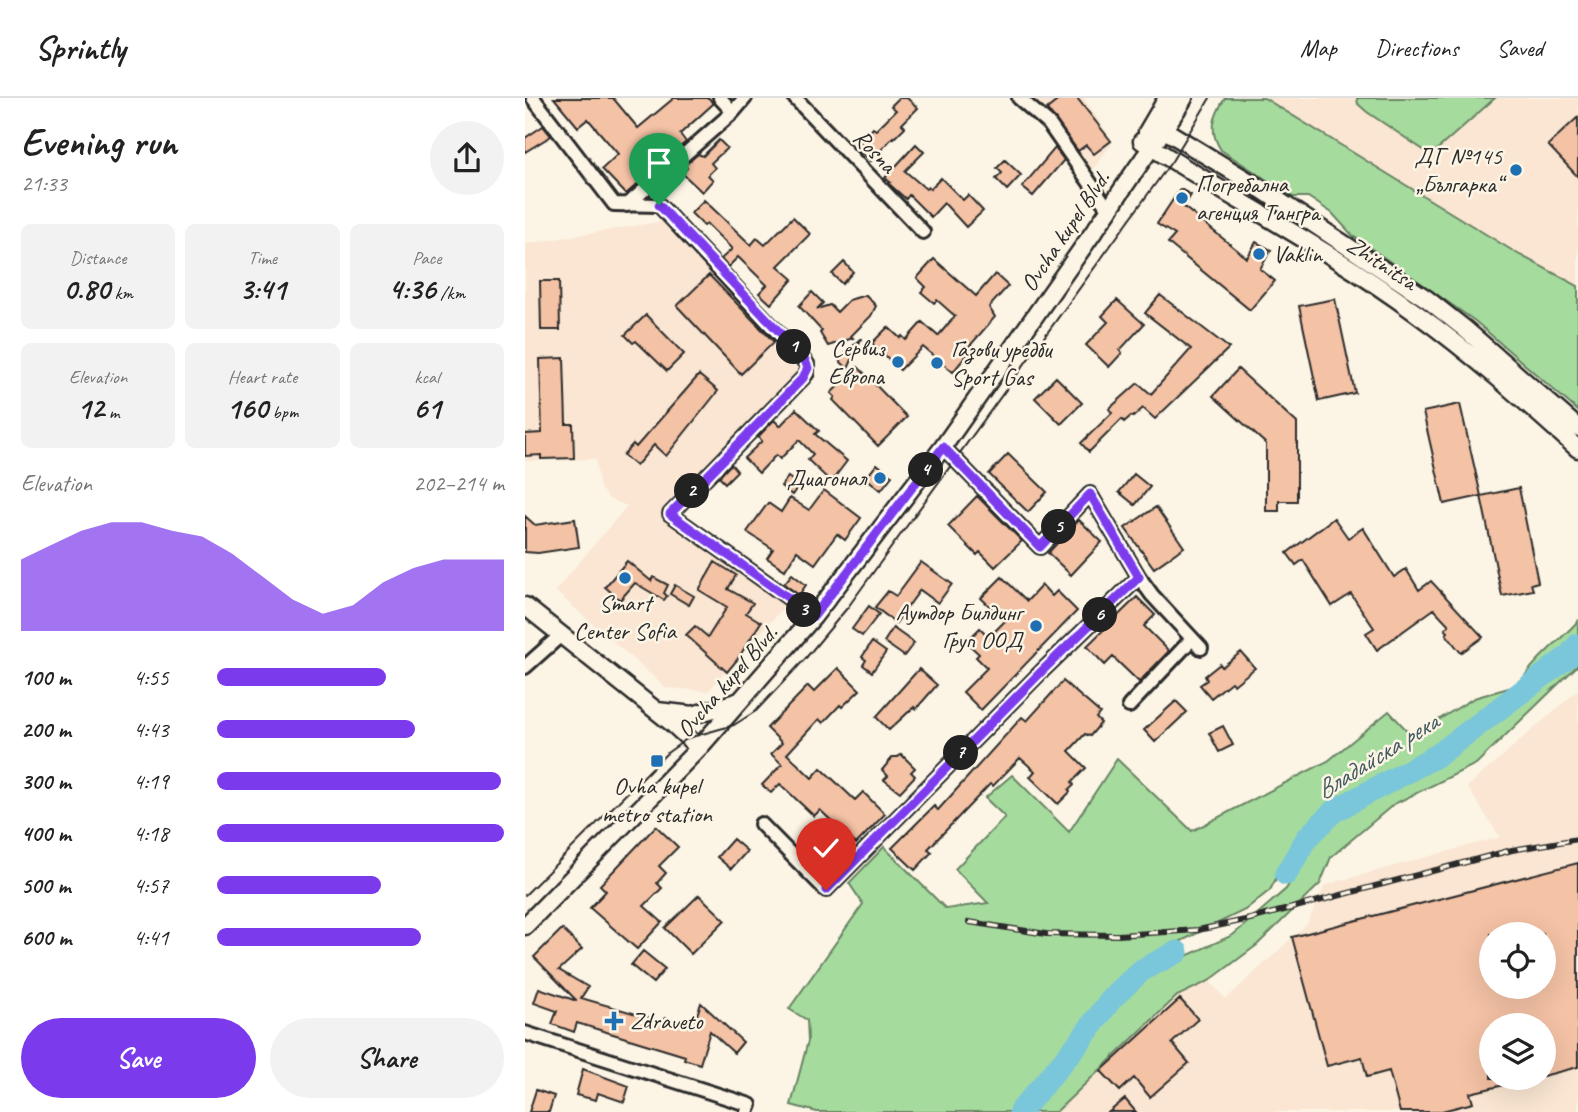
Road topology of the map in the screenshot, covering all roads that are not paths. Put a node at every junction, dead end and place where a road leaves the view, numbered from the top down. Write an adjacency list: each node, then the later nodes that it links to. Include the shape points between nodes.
1 (533, 98): 12 (street, via 614,204)
2 (720, 98): 8 (street)
3 (745, 98): 8 (street)
4 (795, 98): 15 (street, Rosna)
5 (1019, 98): 14 (street, via 1049,124)
6 (1167, 98): 9 (street)
7 (1184, 98): 9 (street)
8 (733, 112): 11 (street)
9 (1159, 126): 10 (street, Ovcha kupel Blvd.); 16 (street, Zhitnitsa, via 1427,299)
10 (1147, 144): 14 (street, Ovcha kupel Blvd.); 18 (street, Zhitnitsa, via 1416,312)
11 (644, 190): 12 (street); 13 (street)
12 (627, 205): 13 (street)
13 (659, 205): 21 (street, via 804,358 808,368 670,514)
14 (1109, 211): 17 (street, Ovcha kupel Blvd.)
15 (923, 232)
16 (1578, 428)
17 (943, 447): 19 (street, via 1040,547 1090,494); 21 (street, Ovcha kupel Blvd.)
18 (1578, 449)
19 (1139, 577): 25 (street, via 1196,643); 28 (street, via 826,890)
20 (525, 606): 22 (street)
21 (814, 616): 24 (street, Ovcha kupel Blvd.)
22 (562, 634): 23 (street); 26 (street)
23 (525, 667)
24 (740, 701): 26 (street, via 693,715); 27 (street, Ovcha kupel Blvd.)
25 (1129, 706)
26 (655, 710): 27 (street)
27 (699, 748): 29 (street, Ovcha kupel Blvd.)
28 (761, 824)
29 (525, 926)
30 (525, 1033): 31 (street)
31 (748, 1108)

